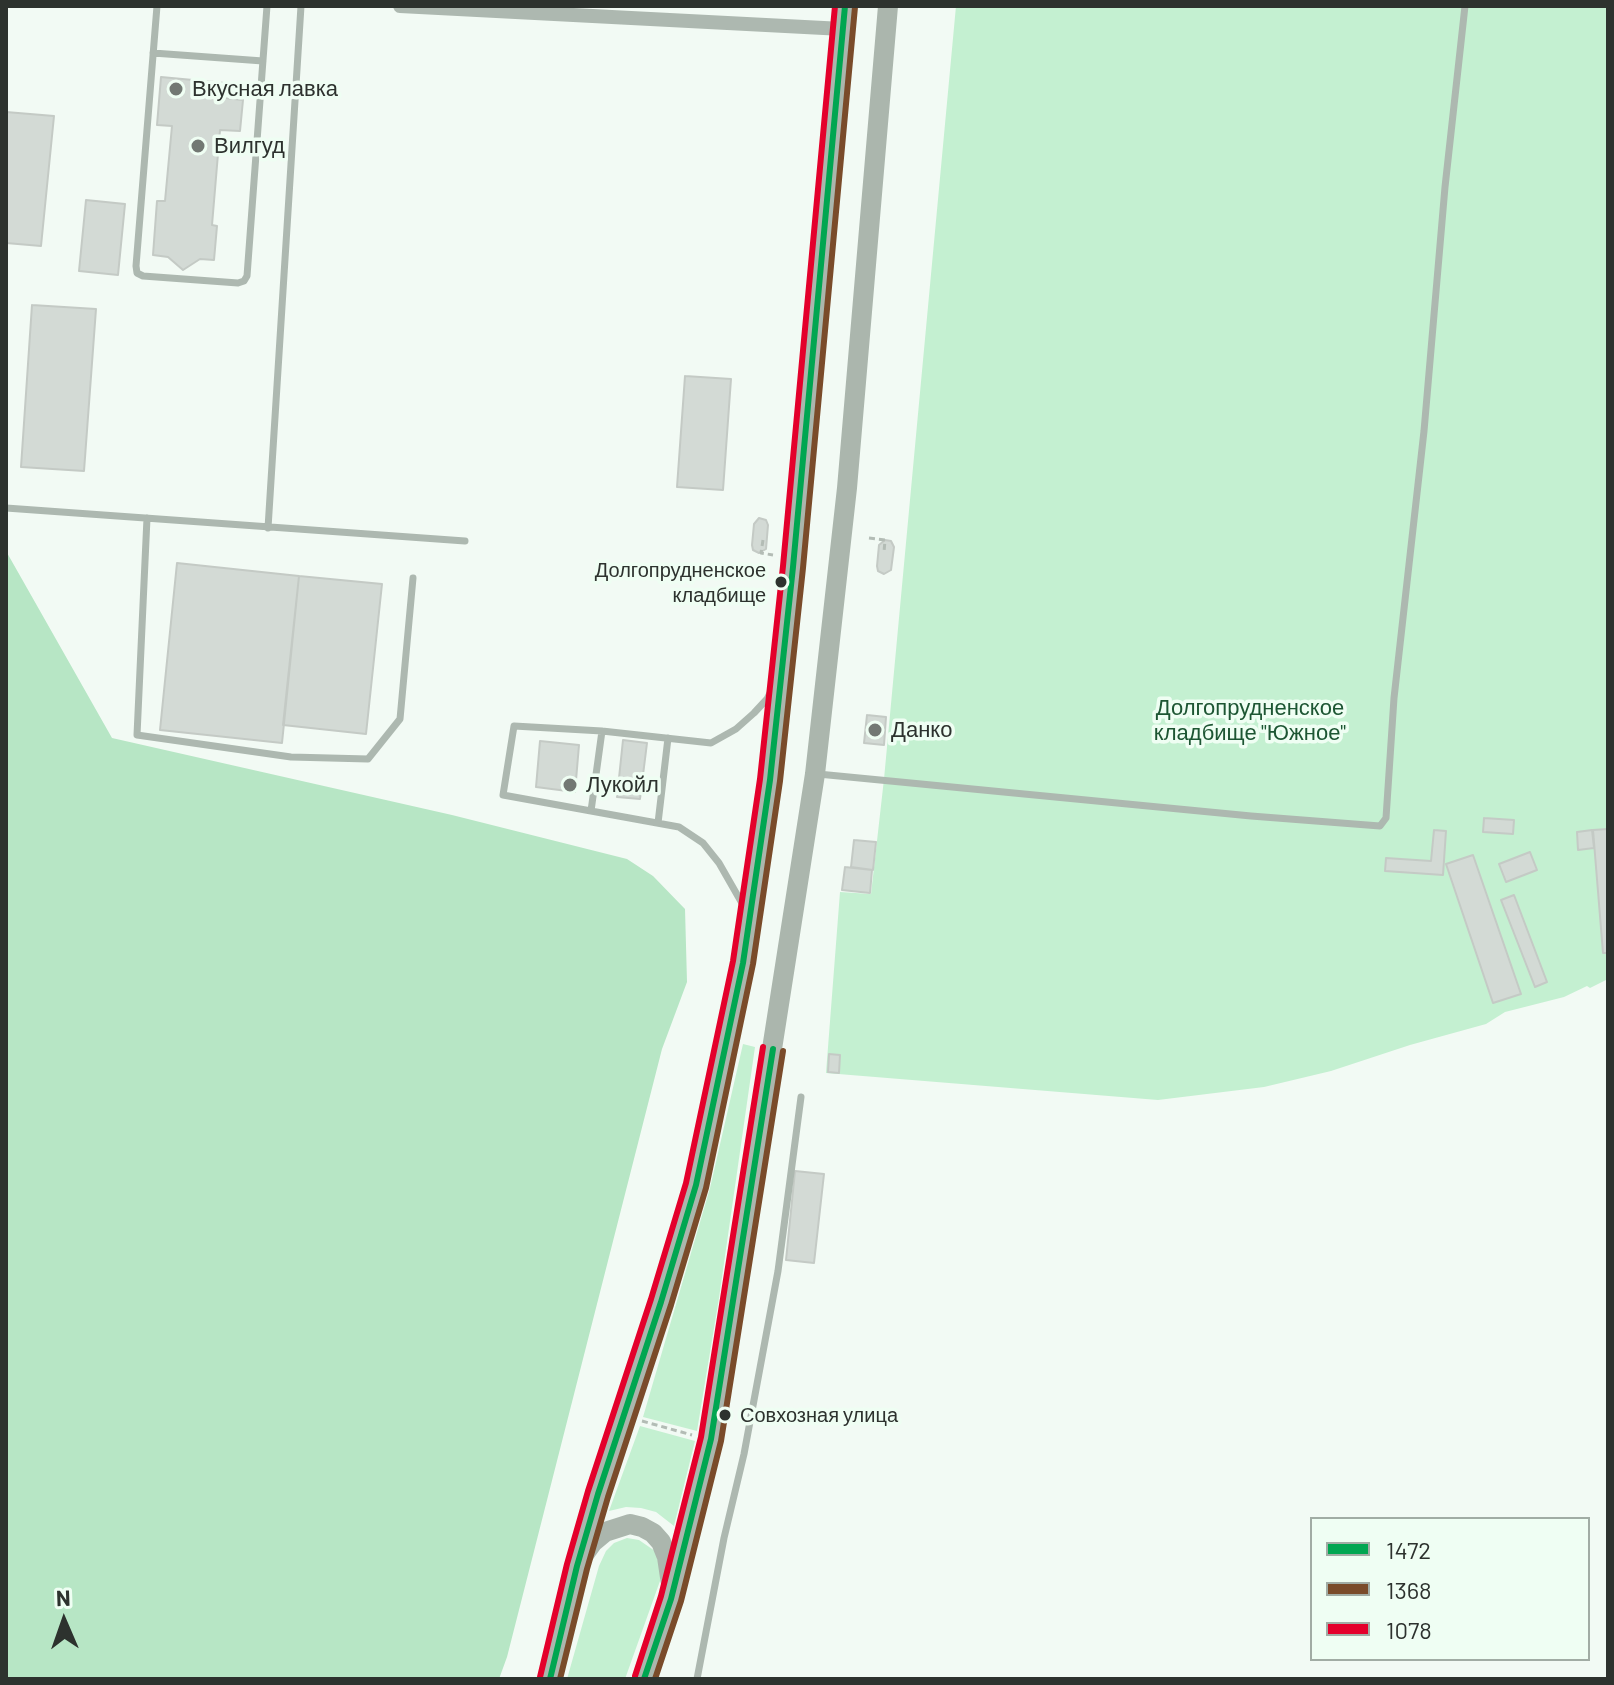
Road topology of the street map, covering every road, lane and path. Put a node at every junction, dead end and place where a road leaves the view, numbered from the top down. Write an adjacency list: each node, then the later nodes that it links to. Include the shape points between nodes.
1 (157, 6): 9 (lane)
2 (267, 6): 10 (lane)
3 (301, 6): 13 (lane)
4 (400, 6): 8 (street)
5 (845, 6): 8 (main road)
6 (888, 6): 23 (main road, via 847,488)
7 (1465, 6): 23 (lane, via 1386,818 1380,826)
8 (843, 29): 20 (main road)
9 (153, 53): 10 (lane); 10 (lane, via 137,273 238,283 247,276)
10 (263, 61)
11 (6, 508): 12 (lane)
12 (147, 518): 13 (lane); 19 (lane, via 137,735 291,757 368,759 400,719)
13 (268, 528): 16 (lane)
14 (869, 538): 17 (path, via 885,540)
15 (763, 540): 18 (path, via 761,553)
16 (465, 541)
17 (884, 552)
18 (773, 555)
19 (413, 578)
20 (781, 671): 22 (lane, via 767,699 736,729 711,743); 26 (main road)
21 (602, 731): 22 (lane); 24 (lane); 24 (lane, via 514,726 503,795)
22 (668, 738): 25 (lane)
23 (815, 774): 31 (main road, via 711,1439)
24 (591, 811): 25 (lane)
25 (658, 823): 26 (lane, via 679,827 703,843)
26 (750, 917): 30 (main road, via 696,1185)
27 (801, 1097): 34 (lane, via 778,1271)
28 (642, 1421): 29 (path)
29 (696, 1436)
30 (577, 1566): 31 (main road, via 605,1532 630,1524 642,1527 661,1542); 32 (main road)
31 (671, 1599): 33 (main road)
32 (550, 1679)
33 (644, 1679)
34 (697, 1679)

